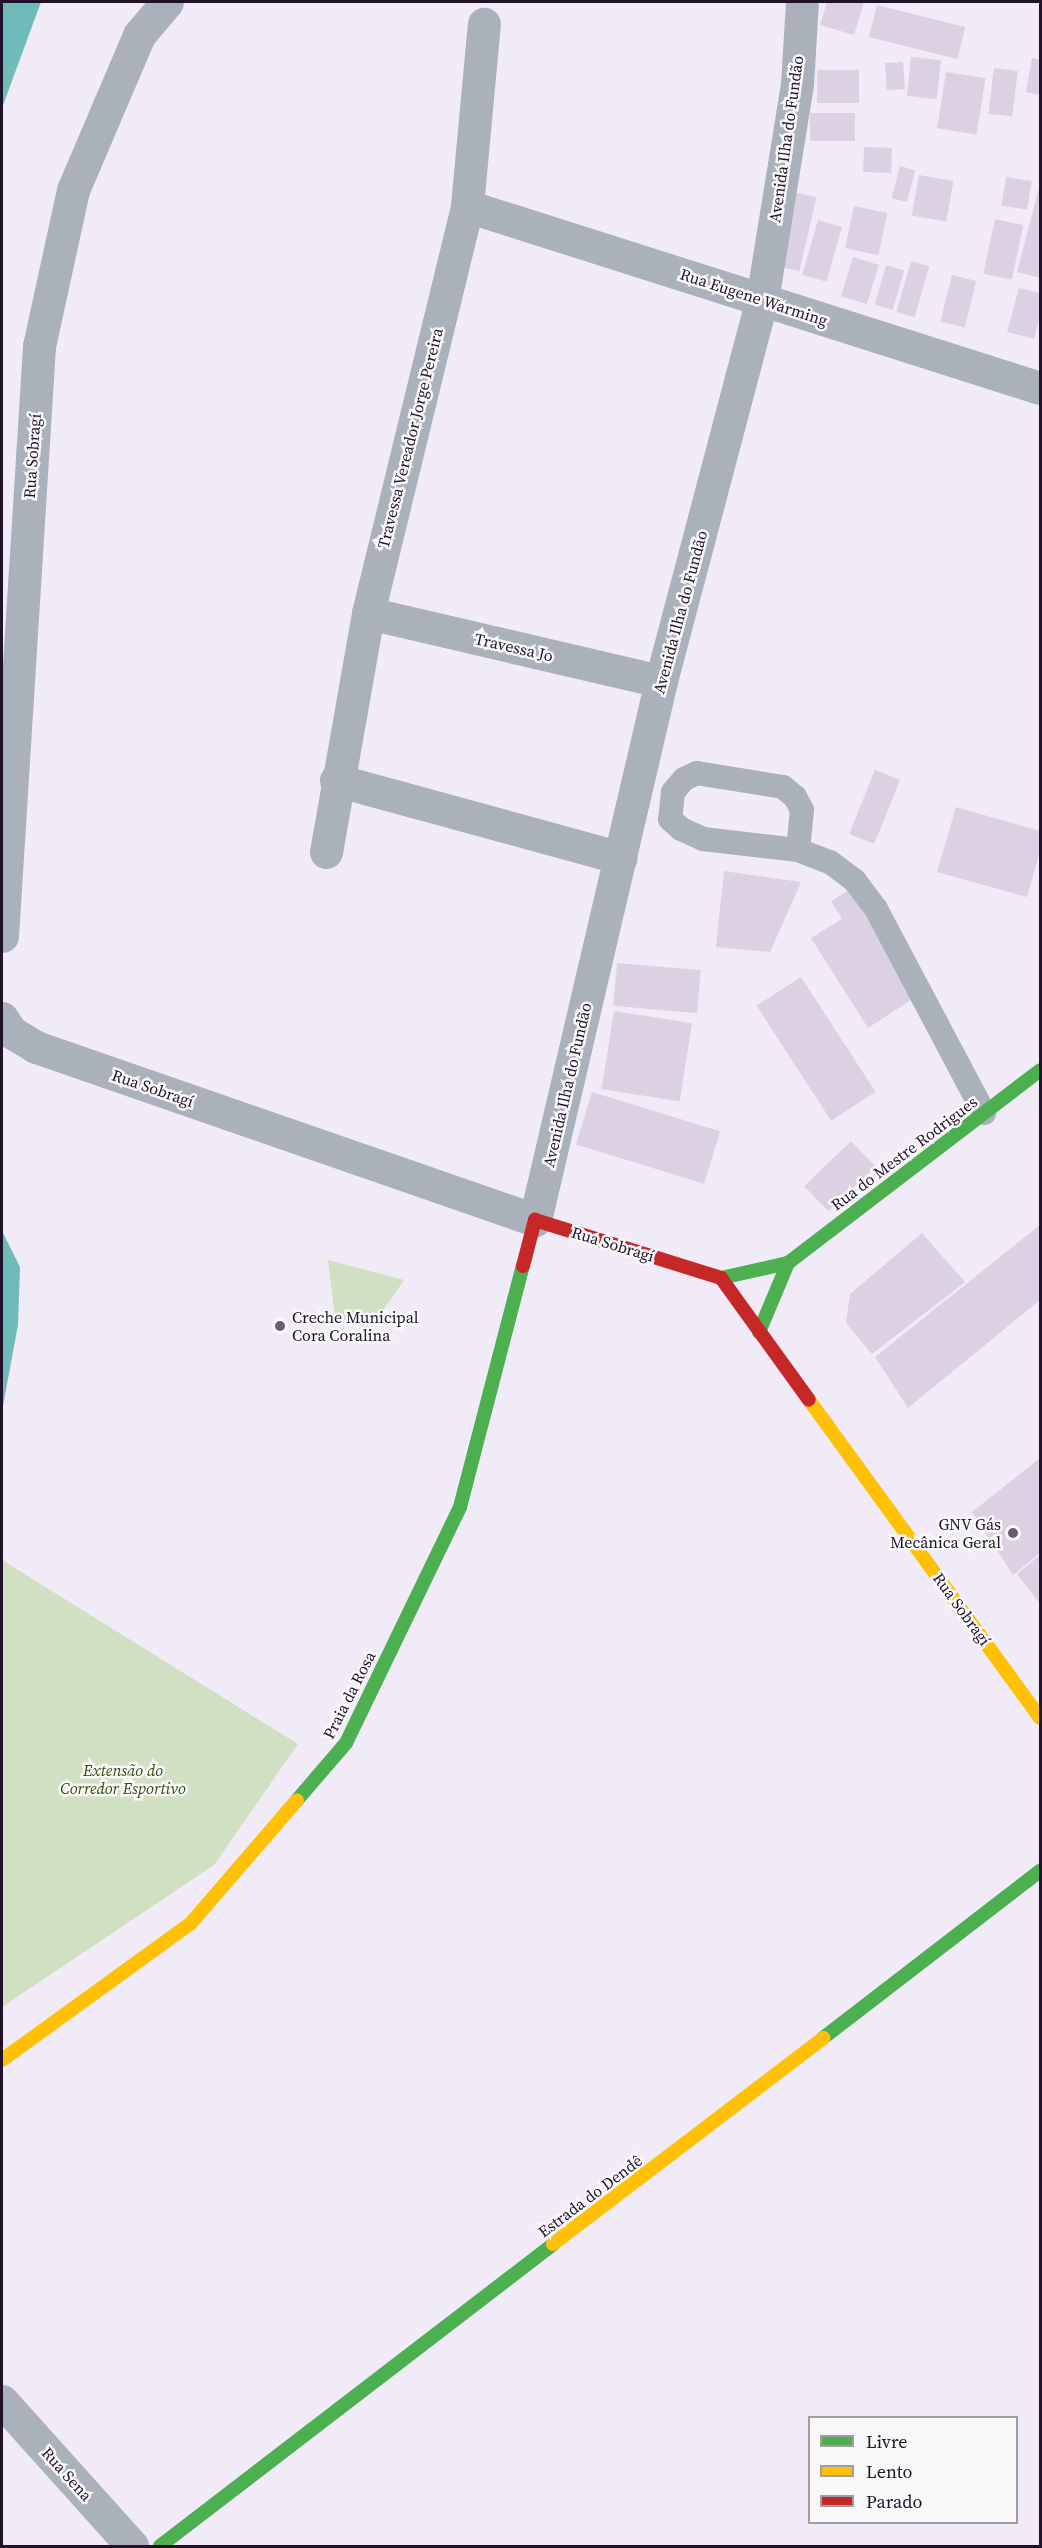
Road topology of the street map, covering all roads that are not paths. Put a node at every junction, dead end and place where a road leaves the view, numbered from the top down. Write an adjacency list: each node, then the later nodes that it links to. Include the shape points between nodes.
1 (167, 2): 13 (street, Rua Sobragí, via 139,35 74,190 39,346)
2 (802, 2): 5 (street, Avenida Ilha do Fundão, via 797,85)
3 (484, 24): 4 (street, Travessa Vereador Jorge Pereira)
4 (467, 206): 5 (street, Rua Eugene Warming); 7 (street, Travessa Vereador Jorge Pereira)
5 (762, 300): 6 (street, Rua Eugene Warming); 8 (street, Avenida Ilha do Fundão)
6 (1041, 388)
7 (368, 613): 8 (street, Travessa Jo); 9 (street, Travessa Vereador Jorge Pereira)
8 (661, 681): 12 (street, Avenida Ilha do Fundão)
9 (336, 780): 11 (street, Travessa Vereador Jorge Pereira); 12 (street)
10 (798, 850): 10 (lane, via 802,810 783,787 697,773 684,779 673,792 670,819 681,829 703,839); 16 (lane, via 830,862 855,881 876,909)
11 (326, 852)
12 (621, 858): 17 (street, Avenida Ilha do Fundão)
13 (2, 936)
14 (2, 1018): 17 (street, Rua Sobragí, via 11,1032 36,1047)
15 (1041, 1070): 16 (street, Rua do Mestre Rodrigues)
16 (984, 1113): 18 (street, Rua do Mestre Rodrigues)
17 (535, 1220): 19 (street, Rua Sobragí); 23 (street, Praia da Rosa, via 460,1507 346,1743 191,1923)
18 (788, 1263): 19 (street, Rua do Mestre Rodrigues); 20 (street, Rua do Mestre Rodrigues)
19 (720, 1278): 20 (street, Rua Sobragí)
20 (759, 1332): 21 (street, Rua Sobragí)
21 (1041, 1718)
22 (1041, 1871): 26 (street, Estrada do Dendê)
23 (2, 2060)
24 (2, 2401): 25 (street, Rua Sena)
25 (132, 2547)
26 (160, 2547)

